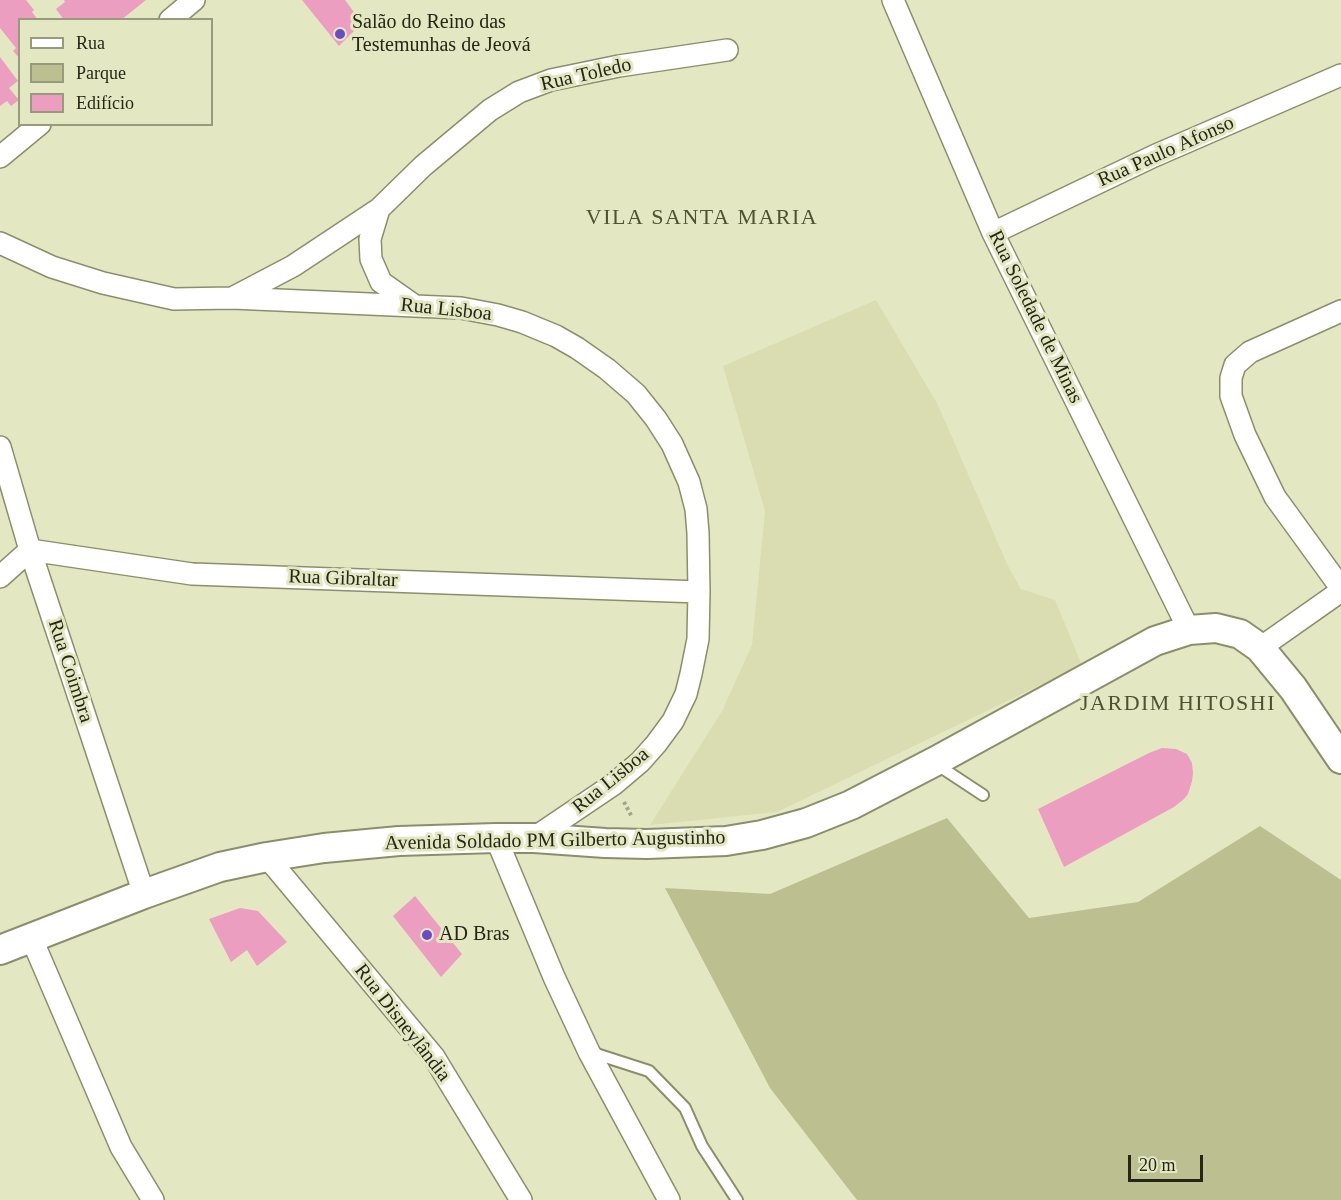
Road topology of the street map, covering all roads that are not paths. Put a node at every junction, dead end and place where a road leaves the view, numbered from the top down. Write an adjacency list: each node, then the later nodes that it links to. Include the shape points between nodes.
1 (194, 0): 3 (street)
2 (892, 0): 9 (street, Rua Soledade de Minas)
3 (172, 18)
4 (727, 51): 8 (street, Rua Toledo, via 619,66 551,80 519,92 490,110)
5 (1341, 75): 9 (street, Rua Paulo Afonso, via 1154,156)
6 (38, 126): 7 (street)
7 (0, 157)
8 (379, 209): 11 (street, Rua Toledo, via 293,266); 12 (street, Rua Toledo, via 370,239 371,259 381,282)
9 (993, 233): 19 (street, Rua Soledade de Minas)
10 (0, 243): 11 (street, Rua Lisboa, via 52,267 103,283 174,299)
11 (232, 298): 12 (street, Rua Lisboa)
12 (415, 306): 18 (street, Rua Lisboa, via 461,308 522,322 577,348 636,394 672,444 689,482 696,509)
13 (1341, 311): 17 (street, via 1250,352 1235,365 1231,378 1231,396 1245,435 1275,497)
14 (0, 447): 15 (street, Rua Coimbra)
15 (30, 550): 16 (street); 18 (street, Rua Gibraltar, via 192,574); 27 (street, Rua Coimbra)
16 (0, 577)
17 (1341, 589): 20 (street)
18 (699, 592): 25 (street, Rua Lisboa, via 698,639 686,694 673,720 640,762)
19 (1189, 630): 20 (street, Avenida Soldado PM Gilberto Augustinho, via 1216,628 1240,634); 22 (street, Avenida Soldado PM Gilberto Augustinho, via 1155,641)
20 (1260, 648): 21 (street, Avenida Soldado PM Gilberto Augustinho, via 1293,688)
21 (1341, 759)
22 (934, 762): 23 (lane); 25 (street, Avenida Soldado PM Gilberto Augustinho, via 851,805 806,824 762,835 726,841 647,844)
23 (983, 795)
24 (496, 838): 25 (street, Avenida Soldado PM Gilberto Augustinho); 26 (street, Avenida Soldado PM Gilberto Augustinho, via 399,841); 30 (street)
25 (534, 838)
26 (267, 857): 27 (street, Avenida Soldado PM Gilberto Augustinho, via 220,867); 32 (street, Rua Disneylândia, via 434,1057)
27 (144, 894): 28 (street, Avenida Soldado PM Gilberto Augustinho)
28 (31, 937): 29 (street, Avenida Soldado PM Gilberto Augustinho); 31 (street, via 121,1147)
29 (0, 950)
30 (589, 1052): 33 (street); 34 (lane, via 649,1071 685,1108 702,1146)
31 (153, 1200)
32 (521, 1200)
33 (669, 1200)
34 (736, 1200)

